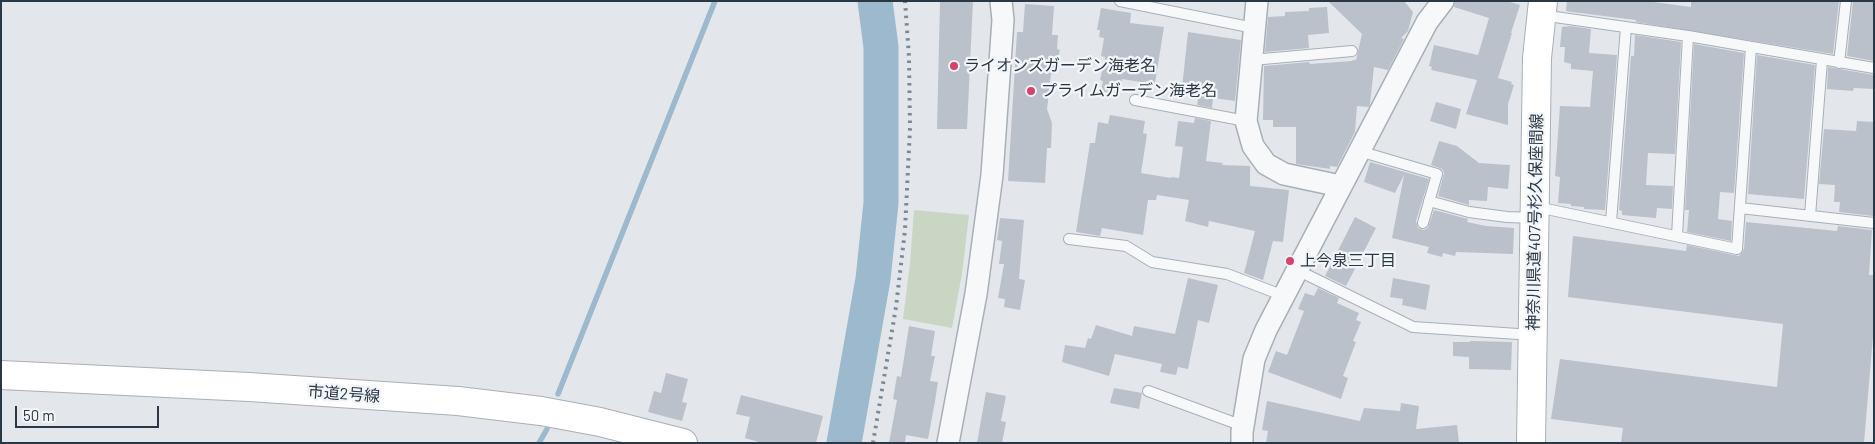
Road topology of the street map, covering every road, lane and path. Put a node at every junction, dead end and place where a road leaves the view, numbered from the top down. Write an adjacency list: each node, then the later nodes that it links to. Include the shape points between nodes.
1 (1001, 1): 36 (street, via 1003,20 992,175 976,294)
2 (1256, 1): 8 (street)
3 (1443, 1): 18 (street, via 1427,22)
4 (1846, 1): 14 (lane)
5 (1120, 2): 8 (lane)
6 (1542, 8): 7 (lane); 22 (street, 神奈川県道407号杉久保座間線, via 1537,58)
7 (1626, 27): 9 (lane); 24 (lane)
8 (1254, 28): 12 (street)
9 (1688, 36): 10 (lane); 27 (lane)
10 (1751, 47): 13 (lane); 21 (lane)
11 (1352, 51): 12 (lane)
12 (1252, 60): 17 (street)
13 (1822, 60): 14 (lane); 23 (lane)
14 (1840, 63): 15 (lane)
15 (1874, 68)
16 (1134, 100): 17 (lane)
17 (1246, 120): 19 (street, via 1253,146 1266,164 1284,174)
18 (1359, 150): 19 (street); 20 (lane, via 1437,174)
19 (1340, 186): 29 (street)
20 (1429, 201): 22 (lane, via 1469,212 1507,217); 25 (lane)
21 (1740, 208): 23 (lane); 27 (lane, via 1737,248)
22 (1535, 212): 24 (lane); 31 (street, 神奈川県道407号杉久保座間線)
23 (1810, 216): 26 (lane)
24 (1611, 222): 27 (lane)
25 (1423, 223)
26 (1874, 223)
27 (1677, 236)
28 (1070, 239): 30 (lane, via 1126,246 1152,262 1227,274)
29 (1297, 270): 30 (street); 31 (lane, via 1413,327)
30 (1284, 296): 34 (street, via 1254,359)
31 (1533, 335): 37 (street, 神奈川県道407号杉久保座間線)
32 (1, 376): 35 (street, 市道2号線, via 458,401 600,422)
33 (1148, 391): 34 (lane)
34 (1243, 434)
35 (683, 443)
36 (948, 443)
37 (1531, 443)

